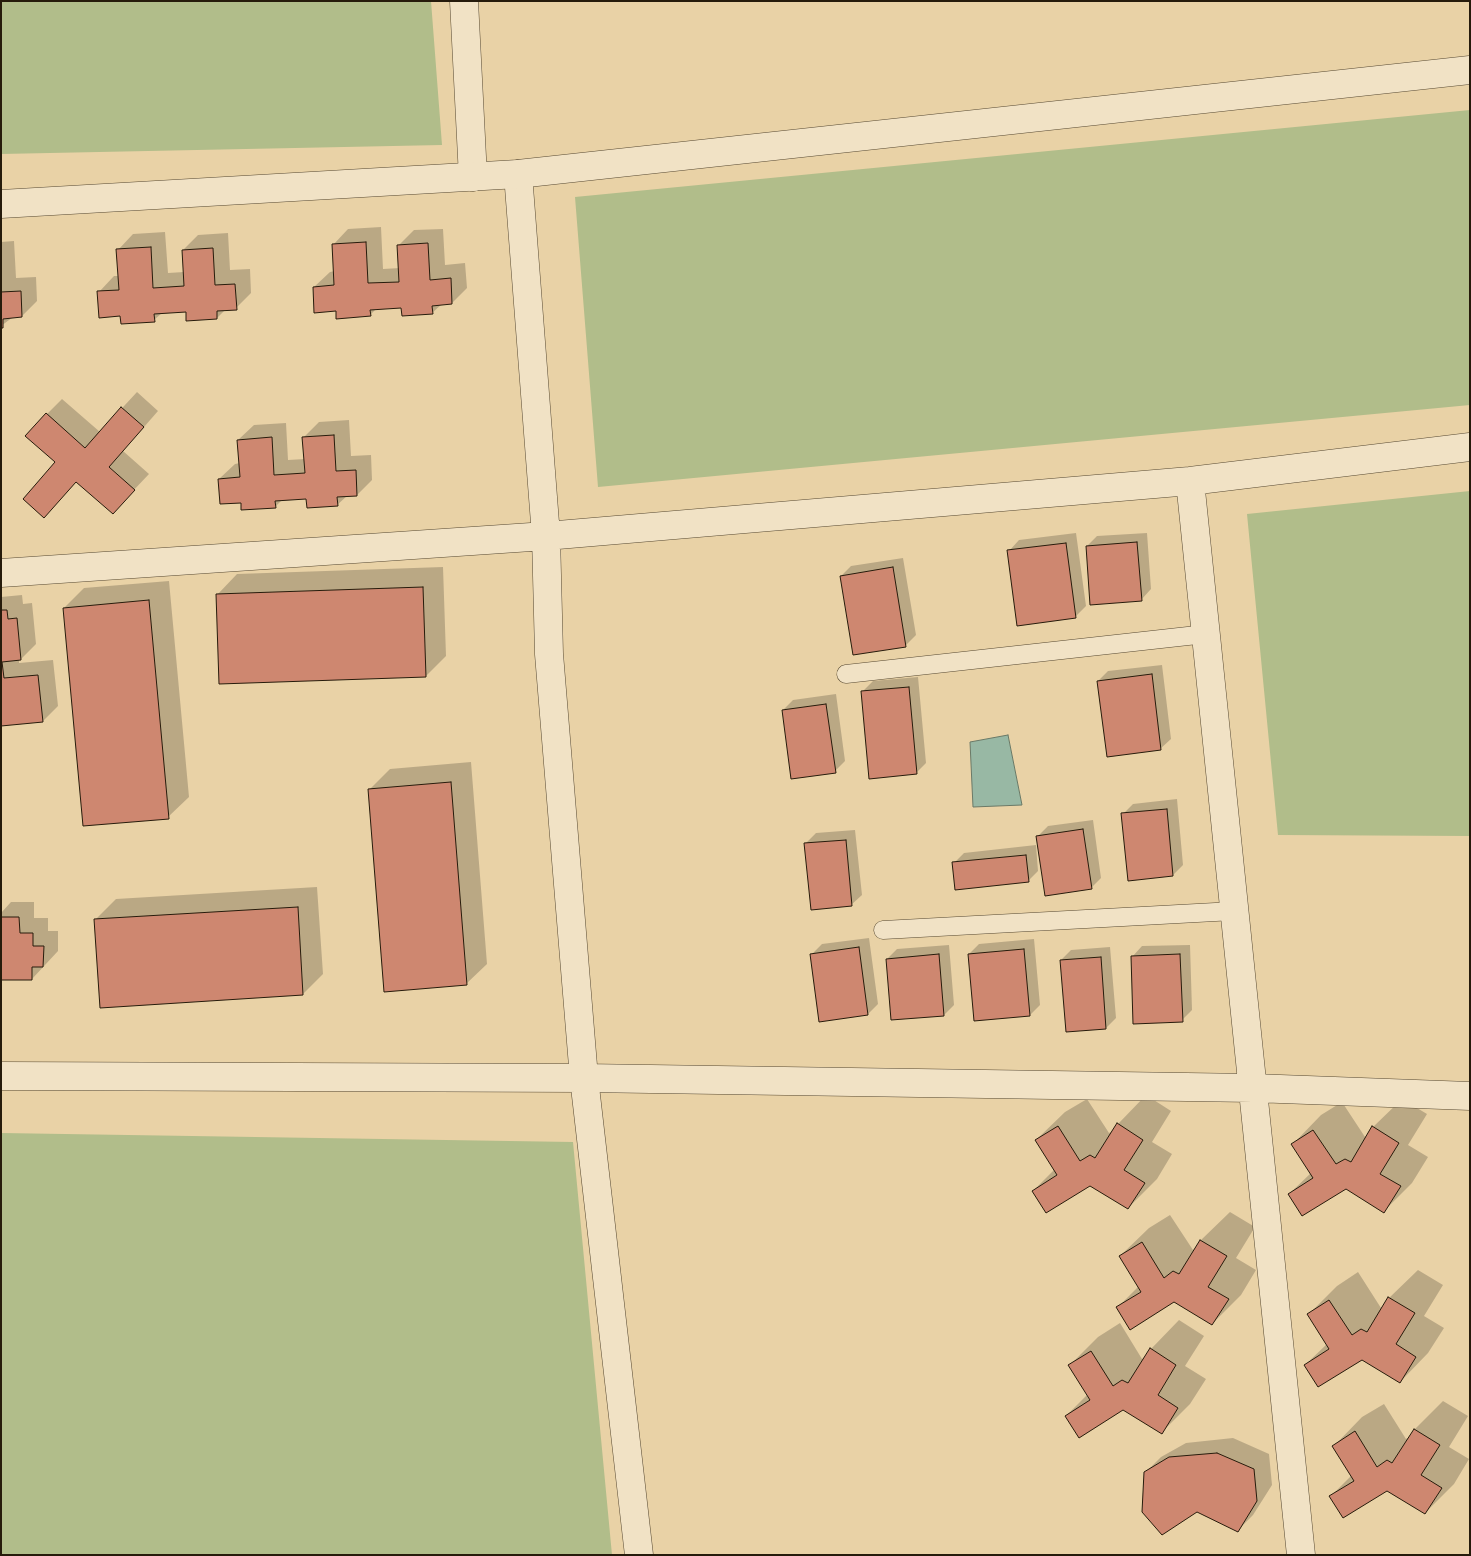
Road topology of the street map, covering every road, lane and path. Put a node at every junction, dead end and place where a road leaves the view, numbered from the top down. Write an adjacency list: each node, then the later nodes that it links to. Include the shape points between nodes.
1 (464, 1): 4 (street)
2 (1470, 70): 3 (street)
3 (518, 174): 4 (street); 8 (street)
4 (474, 176): 5 (street)
5 (1, 204)
6 (1470, 447): 7 (street)
7 (1190, 481): 8 (street); 10 (street)
8 (546, 536): 9 (street); 15 (street, via 549,654)
9 (1, 573)
10 (1206, 634): 11 (lane); 12 (street)
11 (846, 674)
12 (1234, 911): 13 (lane); 16 (street)
13 (883, 930)
14 (1, 1076): 15 (street)
15 (584, 1078): 16 (street); 18 (street)
16 (1253, 1088): 17 (street); 19 (street)
17 (1470, 1096)
18 (639, 1555)
19 (1301, 1555)

